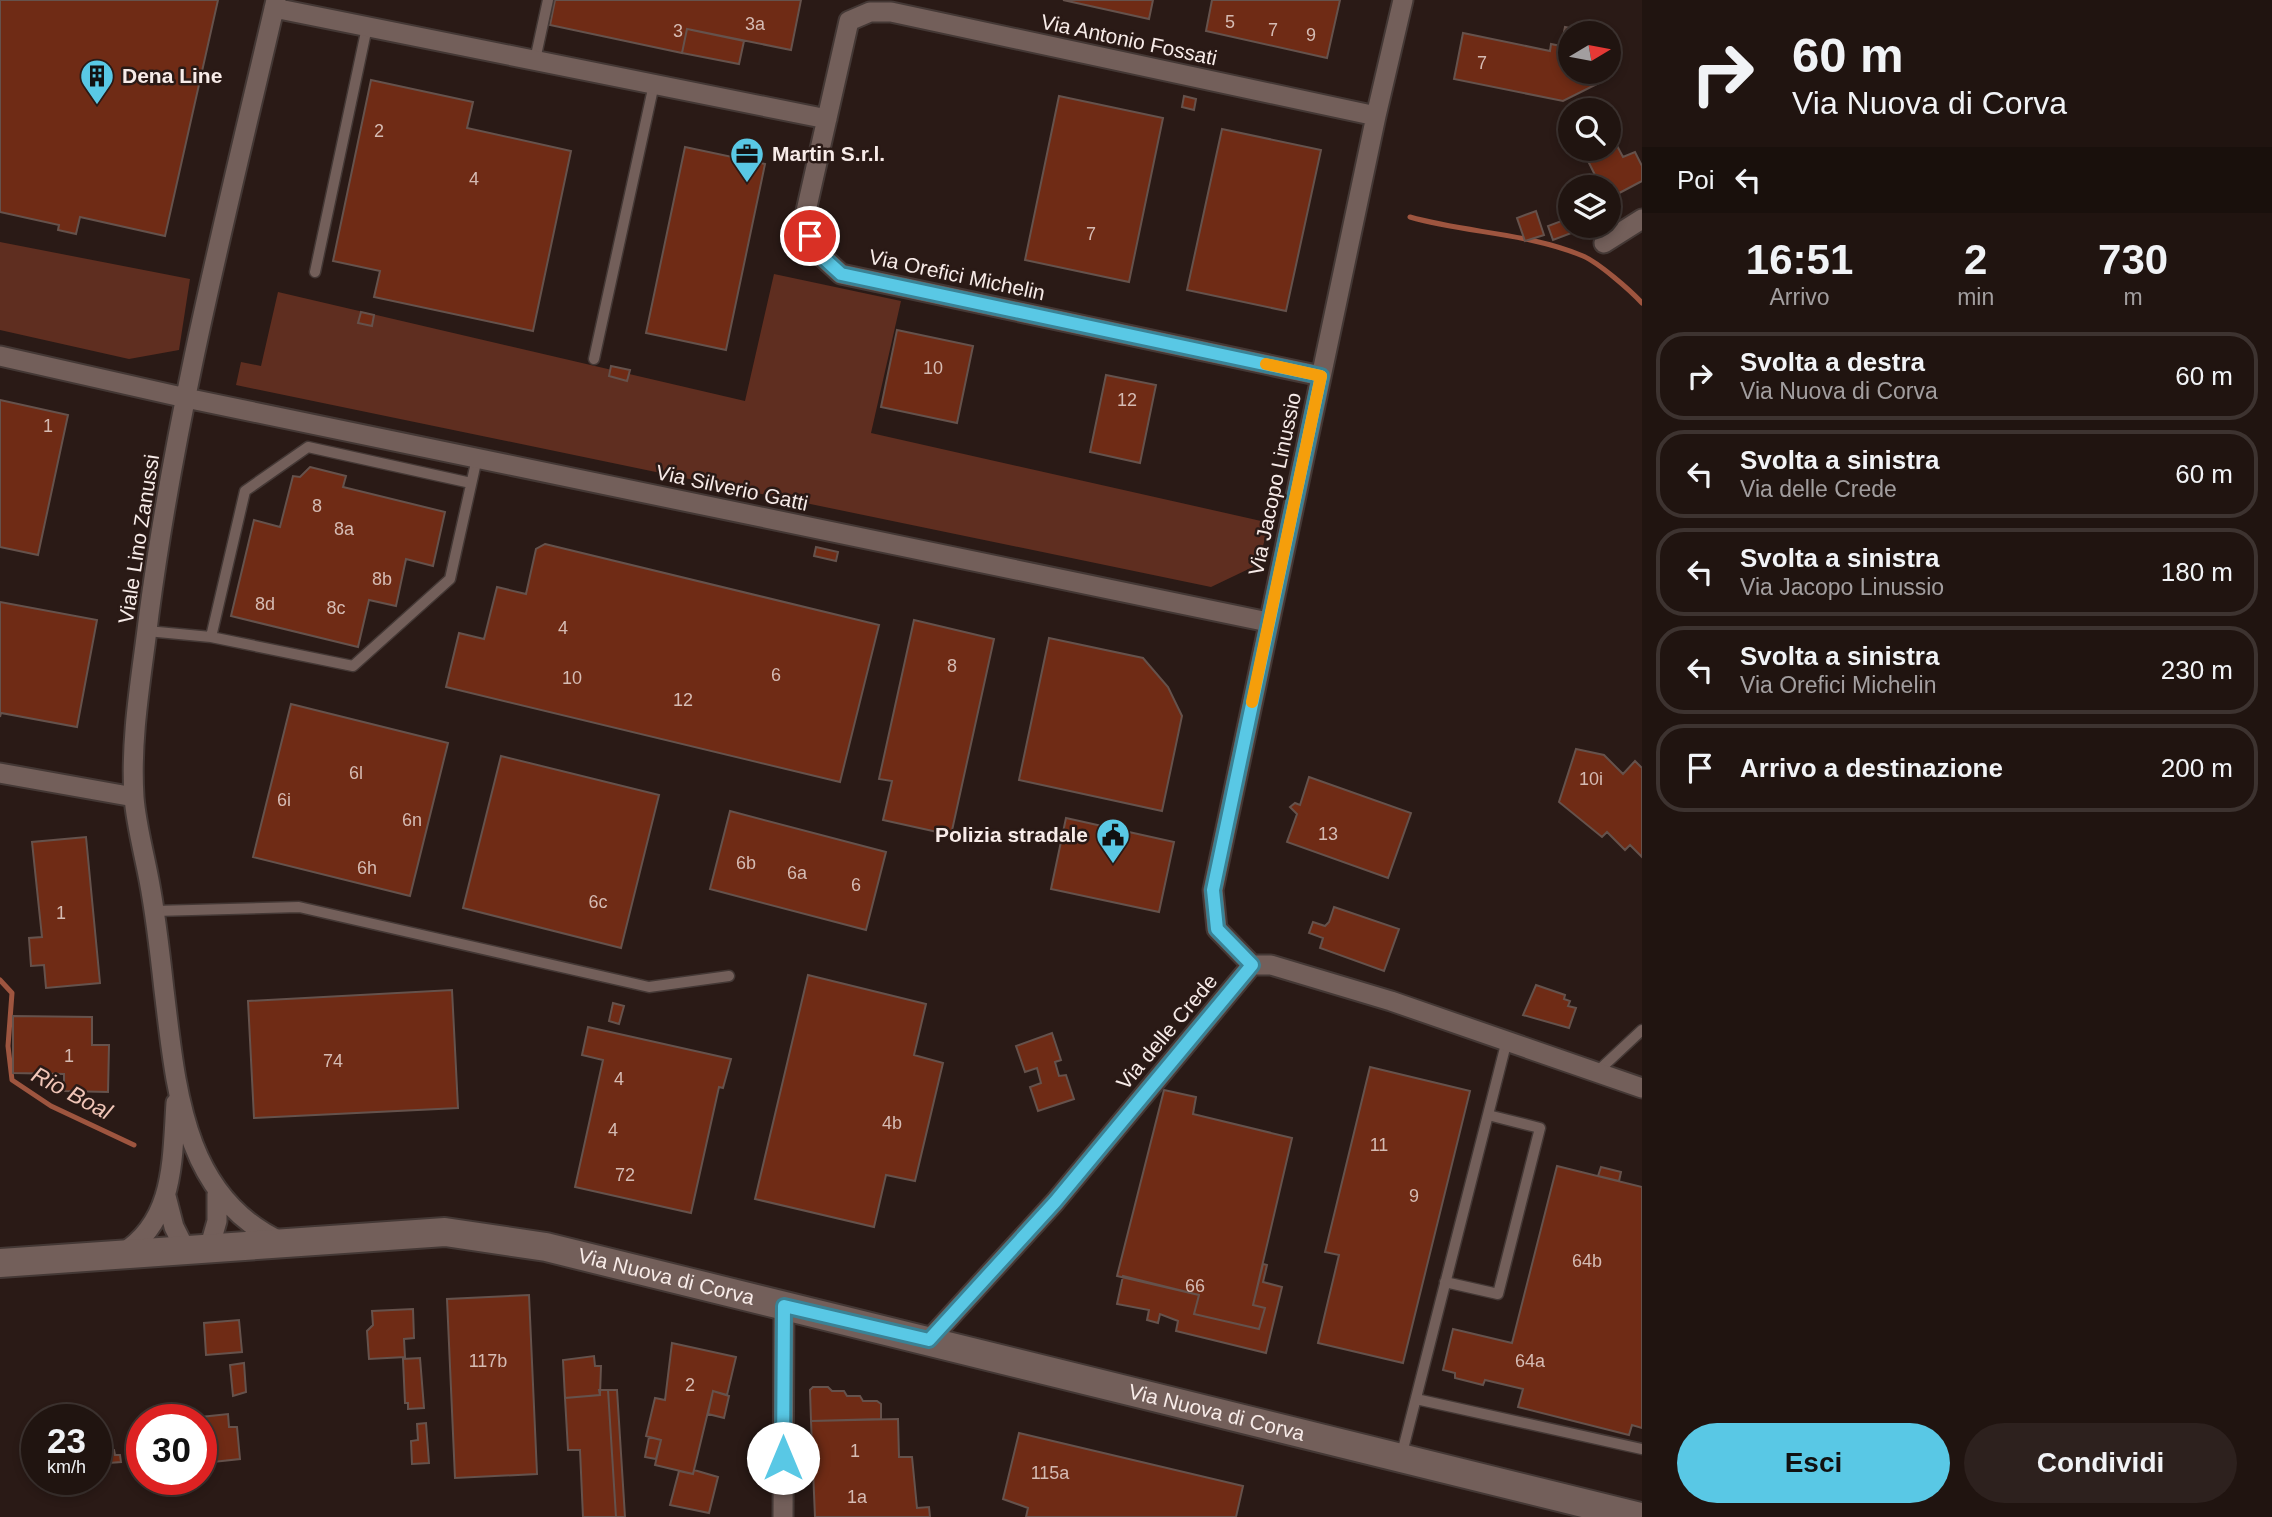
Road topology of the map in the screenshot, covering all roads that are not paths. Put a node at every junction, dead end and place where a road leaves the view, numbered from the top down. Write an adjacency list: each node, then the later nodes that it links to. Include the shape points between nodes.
1 (548, 0): 5 (lane)
2 (1403, 0): 7 (street, Via Jacopo Linussio)
3 (275, 4): 4 (street); 15 (street, Viale Lino Zanussi)
4 (367, 27): 5 (street); 11 (lane)
5 (535, 61): 6 (street)
6 (654, 84): 8 (street); 13 (lane)
7 (1376, 116): 8 (street, Via Antonio Fossati, via 891,12 870,12 849,21); 14 (street, Via Jacopo Linussio)
8 (827, 119): 14 (street, Via Orefici Michelin, via 804,220 816,251 841,274)
9 (1642, 219): 10 (street)
10 (1604, 243)
11 (314, 272)
12 (0, 356): 15 (street, Via Silverio Gatti)
13 (594, 359)
14 (1321, 376): 18 (street, Via Jacopo Linussio)
15 (186, 398): 16 (street, Via Silverio Gatti); 19 (street, Viale Lino Zanussi)
16 (477, 458): 17 (lane); 18 (street, Via Silverio Gatti)
17 (471, 483): 20 (lane, via 450,579 354,666); 20 (lane, via 308,447 245,491)
18 (1268, 622): 24 (street, Via Jacopo Linussio, via 1213,890 1217,929)
19 (147, 631): 20 (lane); 22 (street, Viale Lino Zanussi, via 135,730)
20 (211, 637)
21 (0, 773): 22 (street)
22 (134, 797): 23 (street, Viale Lino Zanussi)
23 (155, 911): 25 (lane, via 299,907 649,987); 30 (street, Viale Lino Zanussi)
24 (1252, 965): 27 (street, via 1271,965); 40 (street, Via delle Crede, via 1055,1202)
25 (729, 976)
26 (1642, 1030): 28 (lane)
27 (1507, 1041): 28 (street); 31 (lane)
28 (1598, 1071): 29 (street)
29 (1642, 1088)
30 (177, 1092): 32 (street, Viale Lino Zanussi, via 197,1153); 33 (street, Viale Lino Zanussi)
31 (1488, 1115): 38 (lane); 38 (lane, via 1541,1128 1538,1140 1498,1294)
32 (217, 1194): 34 (street, Viale Lino Zanussi, via 262,1233); 35 (street, Viale Lino Zanussi, via 217,1221)
33 (166, 1196): 35 (street, Viale Lino Zanussi, via 174,1227); 36 (street, Viale Lino Zanussi, via 139,1243)
34 (286, 1243): 35 (main road, Via Nuova di Corva); 39 (main road, Via Nuova di Corva, via 445,1233 546,1247)
35 (198, 1250): 36 (main road, Via Nuova di Corva)
36 (118, 1256): 37 (main road, Via Nuova di Corva)
37 (0, 1263)
38 (1445, 1282): 41 (lane)
39 (784, 1306): 40 (main road, Via Nuova di Corva); 44 (street)
40 (929, 1340): 43 (main road, Via Nuova di Corva)
41 (1416, 1399): 42 (lane); 43 (lane)
42 (1642, 1449)
43 (1401, 1458): 45 (main road, Via Nuova di Corva)
44 (783, 1517)
45 (1640, 1517)

